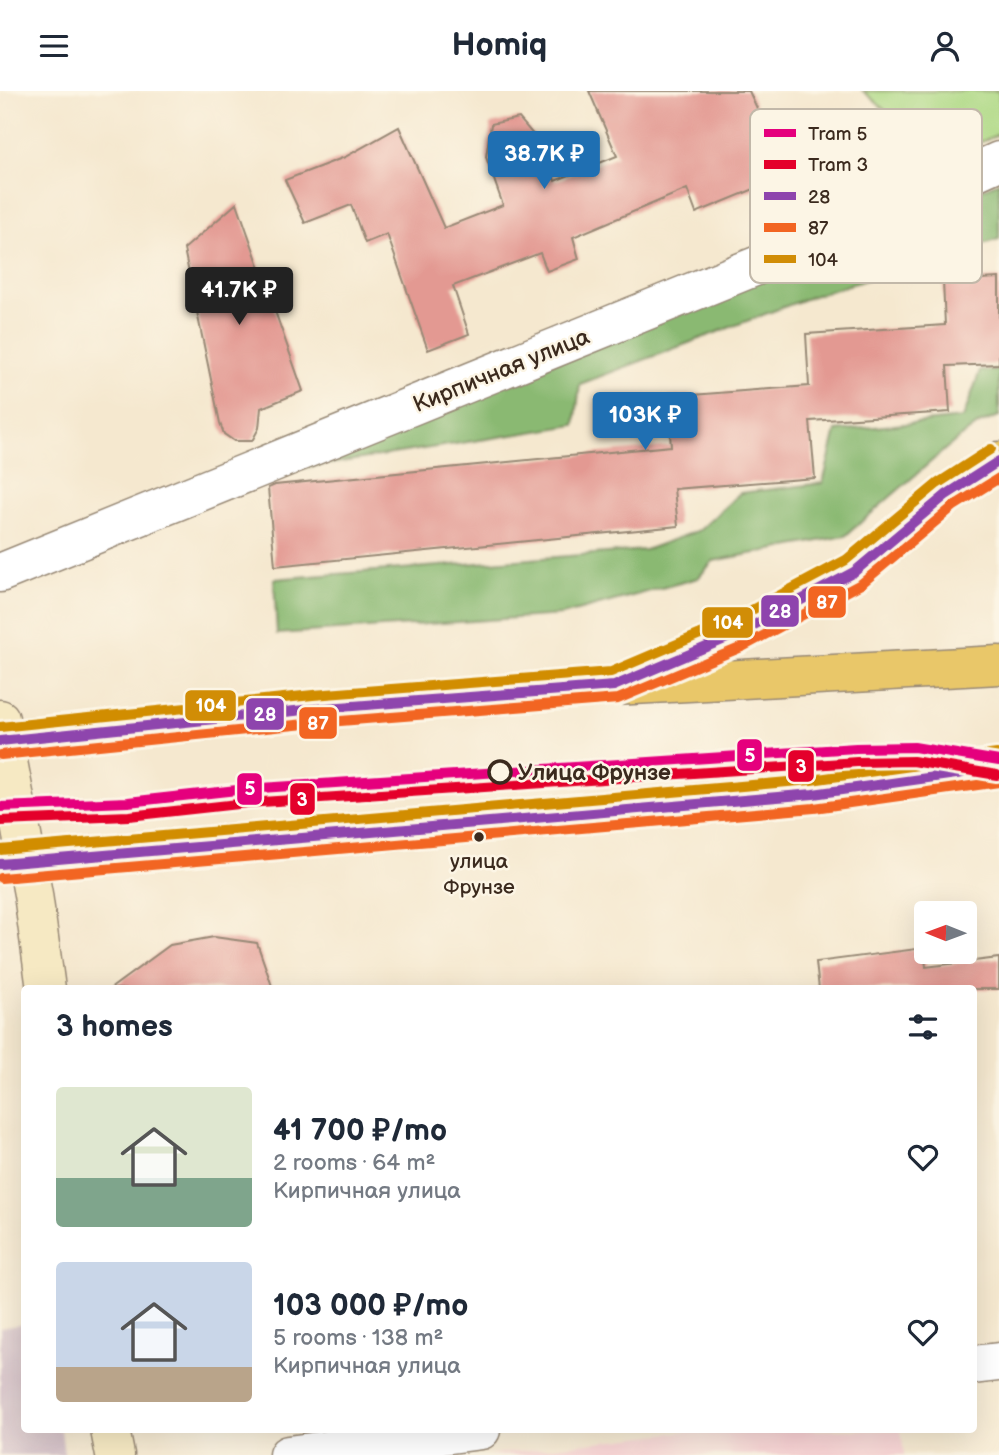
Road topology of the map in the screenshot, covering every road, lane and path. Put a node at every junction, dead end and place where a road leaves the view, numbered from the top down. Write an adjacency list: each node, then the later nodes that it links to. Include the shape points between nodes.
1 (999, 161): 2 (street, Кирпичная улица)
2 (982, 169)
3 (750, 269): 5 (street, Кирпичная улица)
4 (999, 461): 7 (main road, via 946,495 854,572 737,634)
5 (0, 573)
6 (999, 665): 7 (main road)
7 (614, 686): 8 (main road)
8 (2, 733): 12 (main road)
9 (999, 768): 10 (main road)
10 (952, 777): 11 (main road); 12 (main road, via 519,821)
11 (999, 789)
12 (13, 863): 13 (main road)
13 (45, 985)
14 (999, 1362): 15 (street)
15 (977, 1365)
16 (111, 1433): 18 (main road)
17 (458, 1433): 19 (street)
18 (115, 1455)
19 (288, 1455)

